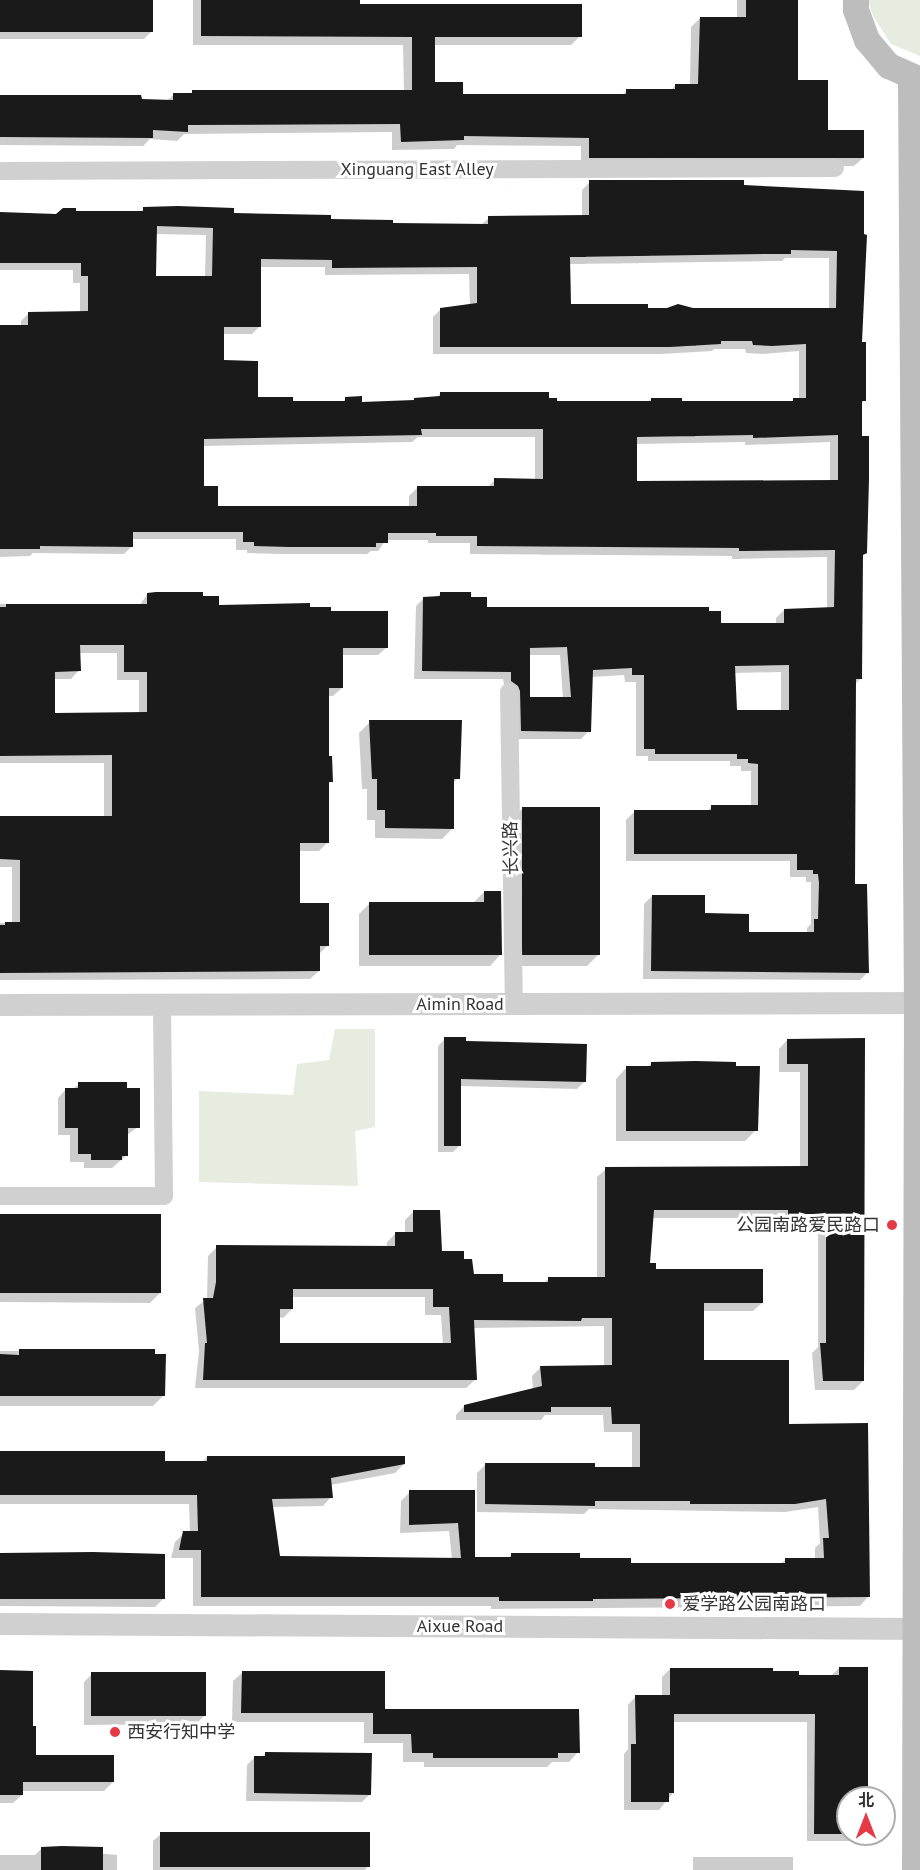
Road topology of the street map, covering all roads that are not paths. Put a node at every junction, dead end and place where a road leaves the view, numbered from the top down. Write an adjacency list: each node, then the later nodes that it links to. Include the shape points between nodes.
1 (856, 0): 2 (main road, via 867,40 889,66)
2 (916, 79): 6 (main road)
3 (835, 168): 4 (street, Xinguang East Alley)
4 (0, 171)
5 (509, 692): 7 (street, 长兴路)
6 (918, 1003): 7 (street, Aimin Road); 12 (main road)
7 (514, 1004): 9 (street, Aimin Road)
8 (0, 1005): 9 (street, Aimin Road)
9 (162, 1005): 10 (street, via 164,1197)
10 (0, 1196)
11 (0, 1624): 12 (street, Aixue Road)
12 (918, 1628): 13 (main road)
13 (915, 1870)

